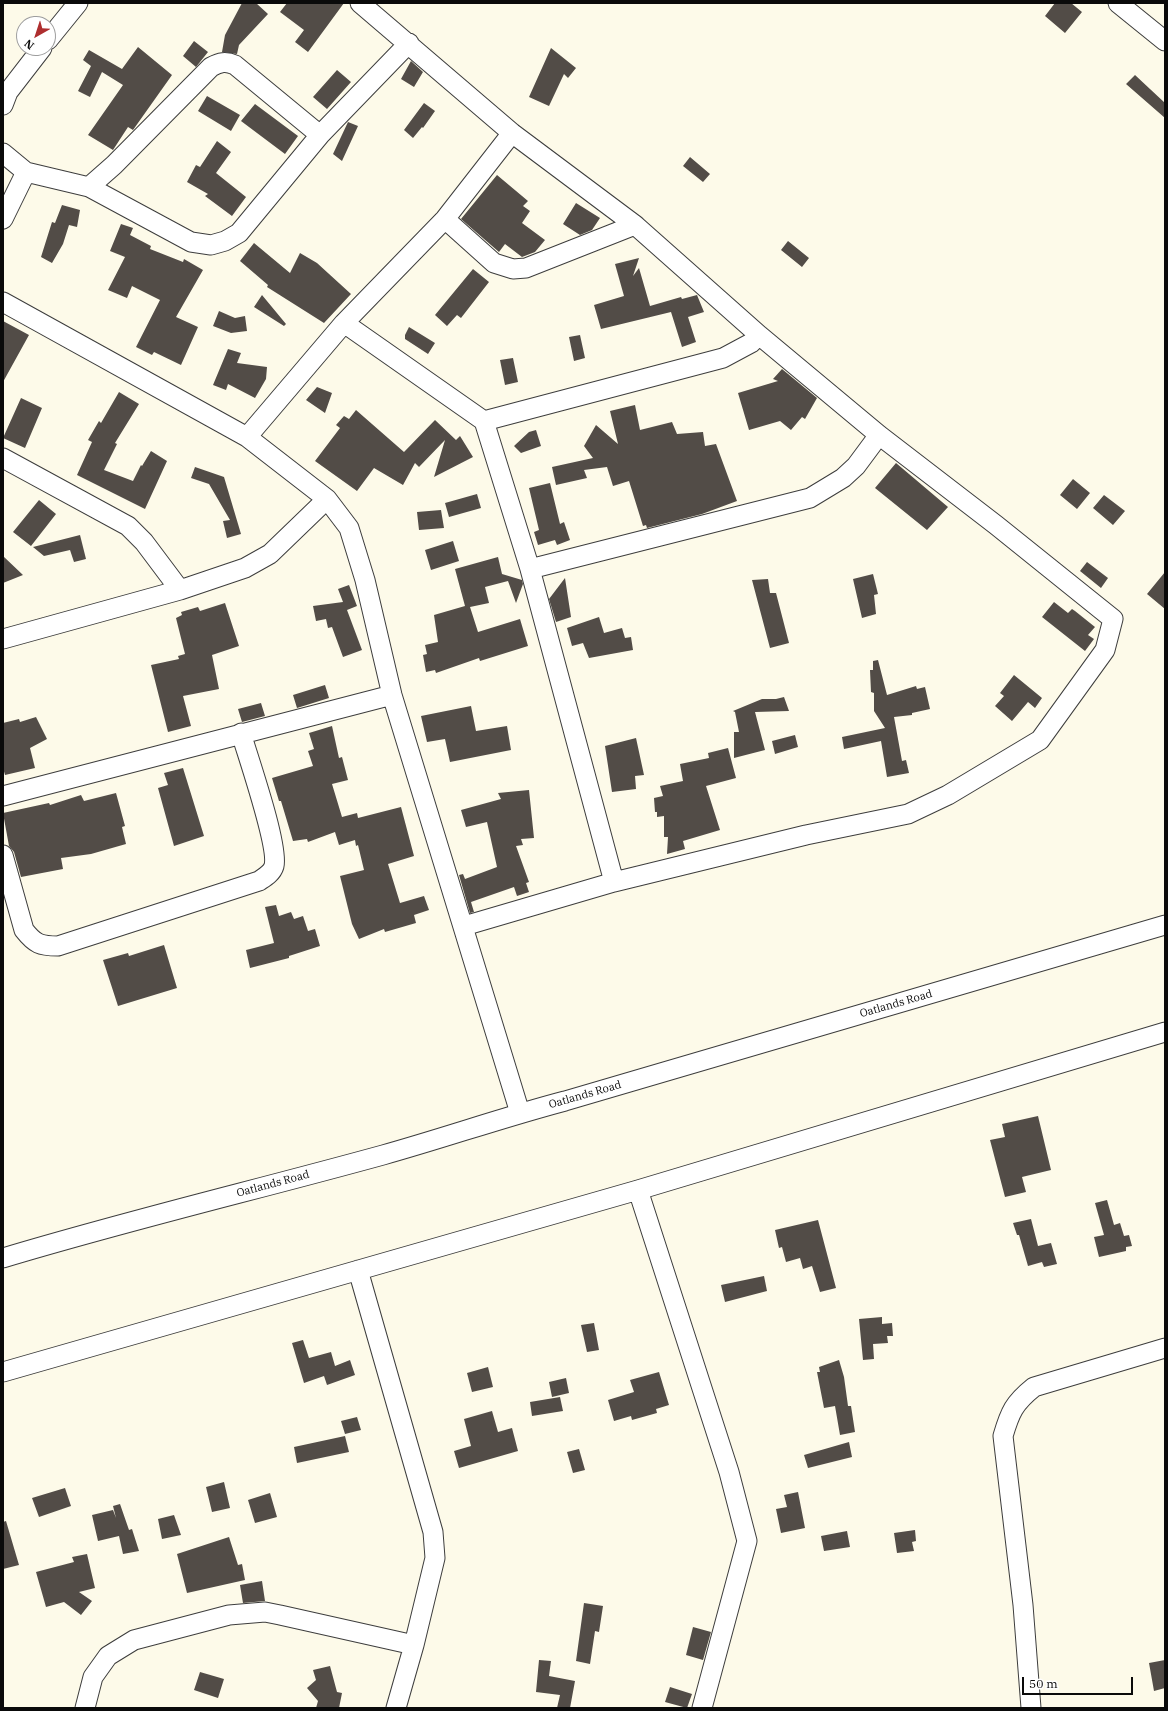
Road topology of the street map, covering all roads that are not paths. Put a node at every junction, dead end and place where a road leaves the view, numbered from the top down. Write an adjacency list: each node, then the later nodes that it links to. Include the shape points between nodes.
1 (78, 3): 4 (street)
2 (360, 3): 6 (street)
3 (1118, 3): 5 (street)
4 (56, 30)
5 (1165, 41)
6 (409, 43): 9 (street); 10 (street)
7 (36, 56): 8 (street, via 8,92)
8 (3, 104)
9 (512, 133): 15 (street); 16 (street)
10 (320, 135): 13 (street, via 239,233 225,241 210,245 191,242); 13 (street, via 235,65 219,62)
11 (3, 153): 12 (street)
12 (26, 172): 13 (street); 14 (street)
13 (89, 187)
14 (3, 219)
15 (445, 219): 16 (street, via 494,263 513,269 526,268); 18 (street)
16 (635, 225): 19 (street)
17 (3, 302): 22 (street)
18 (344, 323): 20 (street); 22 (street)
19 (759, 336): 20 (street, via 723,358); 21 (street)
20 (484, 421): 25 (street)
21 (879, 435): 25 (street, via 856,466 810,498); 32 (street, via 1113,619 1105,650 1040,740 948,795 908,814 806,835)
22 (247, 437): 24 (street)
23 (3, 458): 26 (street, via 128,526 144,542)
24 (327, 499): 26 (street, via 270,554 245,568); 28 (street, via 349,528 365,580)
25 (530, 569): 32 (street)
26 (180, 590): 27 (street)
27 (3, 639)
28 (392, 695): 29 (street); 34 (street)
29 (241, 733): 30 (street); 31 (street, via 273,845 274,865 269,875 259,881 58,946 42,946 32,940 24,930)
30 (3, 796)
31 (3, 856)
32 (614, 882): 34 (street)
33 (1165, 925): 36 (street, Oatlands Road)
34 (464, 926): 36 (street)
35 (1165, 1032): 37 (street)
36 (520, 1112): 38 (street, Oatlands Road, via 385,1155)
37 (638, 1190): 39 (street); 45 (street, via 729,1472 747,1540)
38 (3, 1258)
39 (358, 1270): 41 (street); 42 (street, via 433,1532 435,1558)
40 (1165, 1348): 46 (street, via 1034,1387 1010,1412 1003,1436 1023,1605)
41 (3, 1372)
42 (414, 1645): 43 (street, via 265,1612 229,1615 134,1640 108,1656 93,1677); 44 (street)
43 (86, 1708)
44 (396, 1708)
45 (702, 1708)
46 (1031, 1708)

